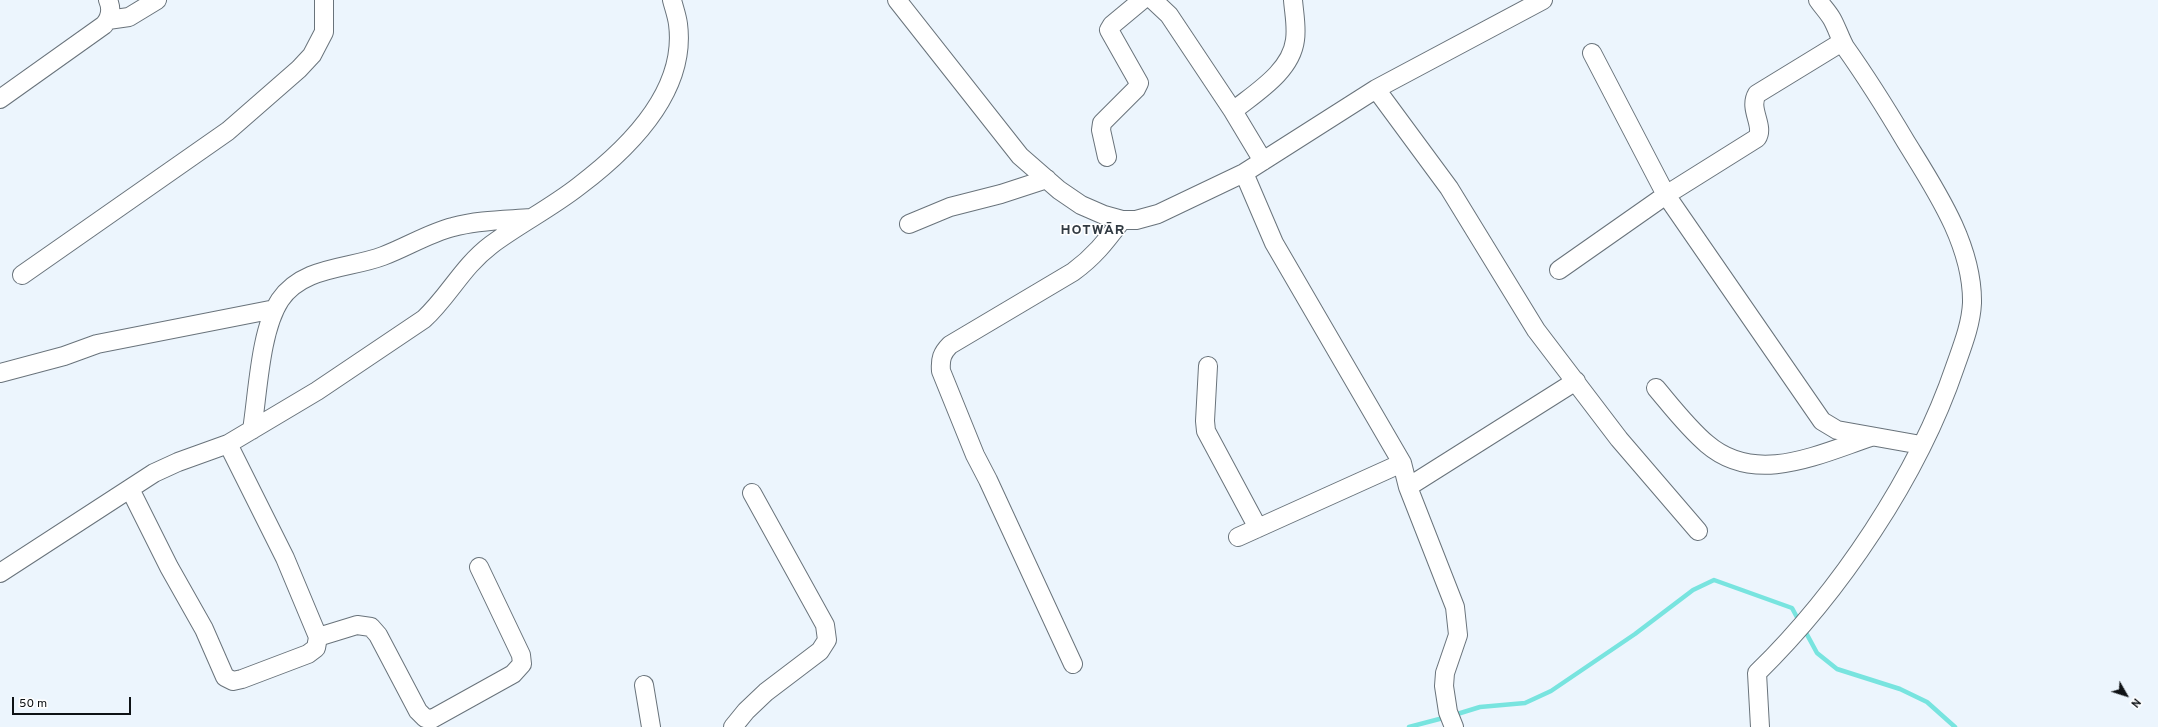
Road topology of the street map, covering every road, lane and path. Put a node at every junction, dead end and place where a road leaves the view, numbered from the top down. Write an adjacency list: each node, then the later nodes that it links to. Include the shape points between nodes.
1 (108, 0): 11 (street, via 111,12)
2 (157, 0): 11 (street, via 129,17)
3 (324, 0): 26 (street, via 324,32 319,44 312,55 282,84 228,131)
4 (672, 0): 22 (street, via 678,25 677,54 672,75 659,105 641,130 615,155 579,186)
5 (897, 0): 20 (street, via 1020,156)
6 (1142, 0): 17 (street, via 1109,30 1139,82 1136,89 1102,123 1101,130)
7 (1153, 0): 16 (street, via 1169,15)
8 (1293, 0): 16 (street, via 1296,35 1289,58 1272,79)
9 (1542, 0): 14 (street)
10 (1818, 0): 12 (street, via 1831,18)
11 (108, 20): 15 (street)
12 (1842, 42): 21 (street, via 1762,90 1754,103 1760,130 1757,138); 35 (street, via 1874,89 1947,210 1969,274 1972,304 1965,339 1944,401)
13 (1592, 53): 21 (street)
14 (1376, 89): 18 (street); 30 (street, via 1449,188 1536,330)
15 (0, 99)
16 (1233, 112): 18 (street)
17 (1107, 156)
18 (1263, 161): 19 (street)
19 (1244, 173): 23 (street, via 1158,214 1136,220); 36 (street, via 1274,243)
20 (1047, 180): 23 (street, via 1081,205); 24 (street, via 950,207)
21 (1666, 195): 25 (street); 33 (street, via 1822,421 1837,430)
22 (532, 218): 27 (street, via 480,221 453,227 380,258 320,272 294,286 281,298); 32 (street, via 491,245 475,259 424,319 317,391)
23 (1122, 220): 46 (street, via 1101,249 1074,272 950,346 944,352 940,363 975,455)
24 (909, 224)
25 (1559, 270)
26 (22, 275)
27 (275, 309): 29 (street, via 97,344 64,356); 32 (street, via 266,337)
28 (1208, 366): 40 (street, via 1206,431)
29 (0, 373)
30 (1576, 381): 37 (street); 41 (street, via 1619,439)
31 (1656, 388): 33 (street, via 1708,445 1741,463 1773,466 1794,462)
32 (252, 430): 34 (street)
33 (1874, 437): 35 (street)
34 (228, 444): 38 (street, via 165,467); 45 (street, via 285,558)
35 (1921, 445): 51 (street, via 1899,487 1856,556 1790,641 1757,673)
36 (1402, 463): 37 (street); 40 (street)
37 (1408, 487): 48 (street, via 1455,607 1458,635 1445,673 1444,686)
38 (130, 489): 44 (street); 45 (street, via 204,630 225,677 233,681 242,679 308,654 316,648)
39 (752, 493): 50 (street, via 825,625 827,640 820,651 766,692)
40 (1258, 528): 42 (street)
41 (1698, 532)
42 (1238, 537)
43 (479, 568): 45 (street, via 521,655 522,664 513,674 432,719 426,718 418,711 378,635 371,627 357,625)
44 (0, 573)
45 (318, 638)
46 (1073, 664)
47 (644, 685): 49 (street)
48 (1452, 721)
49 (651, 727)
50 (733, 727)
51 (1760, 727)

